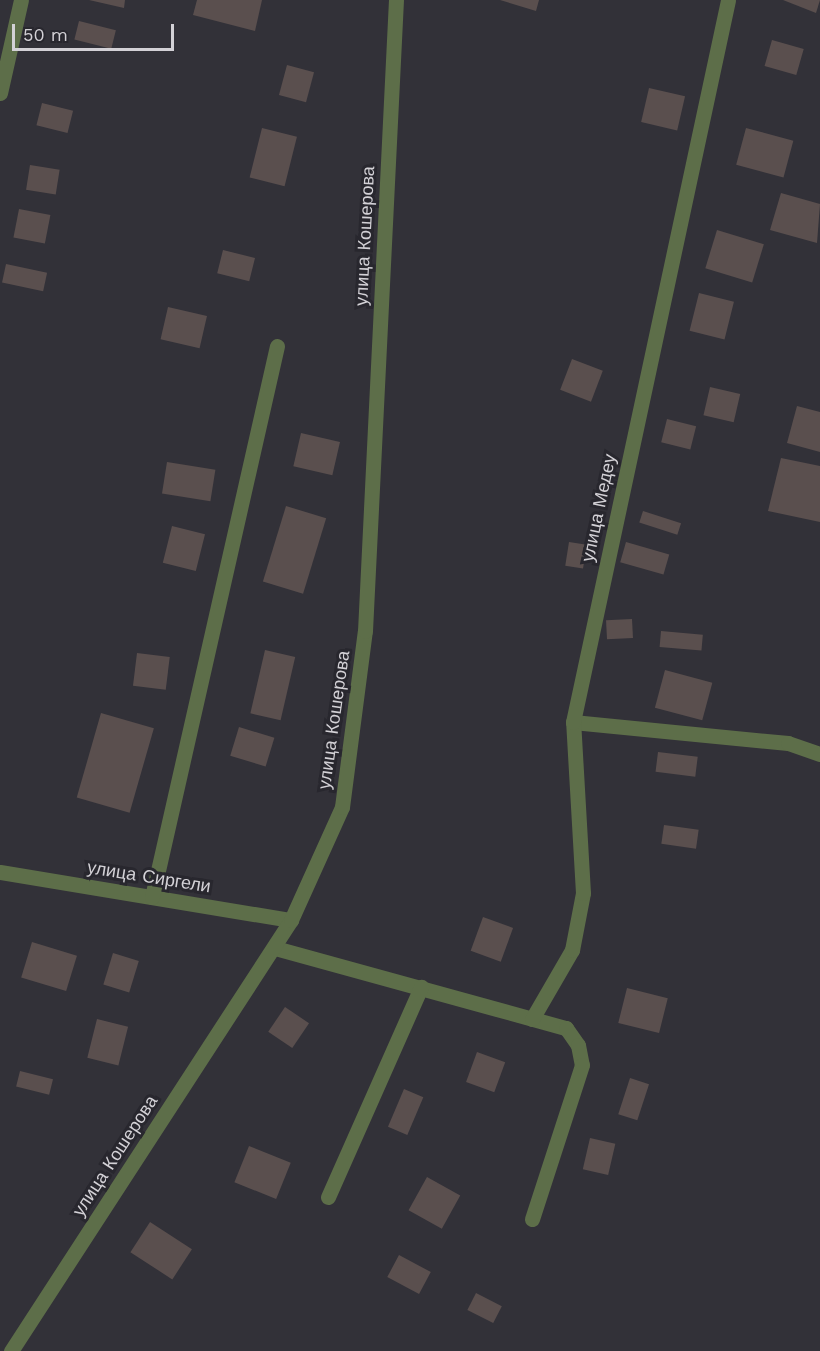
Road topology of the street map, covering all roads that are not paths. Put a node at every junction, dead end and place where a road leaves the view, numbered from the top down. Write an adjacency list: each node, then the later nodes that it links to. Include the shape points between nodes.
1 (21, 0): 4 (street)
2 (396, 0): 10 (street, улица Кошерова, via 365,631 342,807)
3 (728, 0): 6 (street, улица Медеу)
4 (0, 93)
5 (277, 346): 9 (street)
6 (573, 722): 7 (street, via 788,743); 13 (street, улица Медеу, via 583,892 572,950)
7 (820, 754)
8 (0, 872): 9 (street, улица Сиргели)
9 (152, 897): 10 (street, улица Сиргели)
10 (291, 920): 11 (street, улица Кошерова)
11 (275, 948): 12 (street); 16 (street, улица Кошерова)
12 (421, 987): 13 (street); 14 (street)
13 (532, 1018): 15 (street, via 566,1028 578,1045 582,1065)
14 (328, 1197)
15 (532, 1219)
16 (11, 1351)

